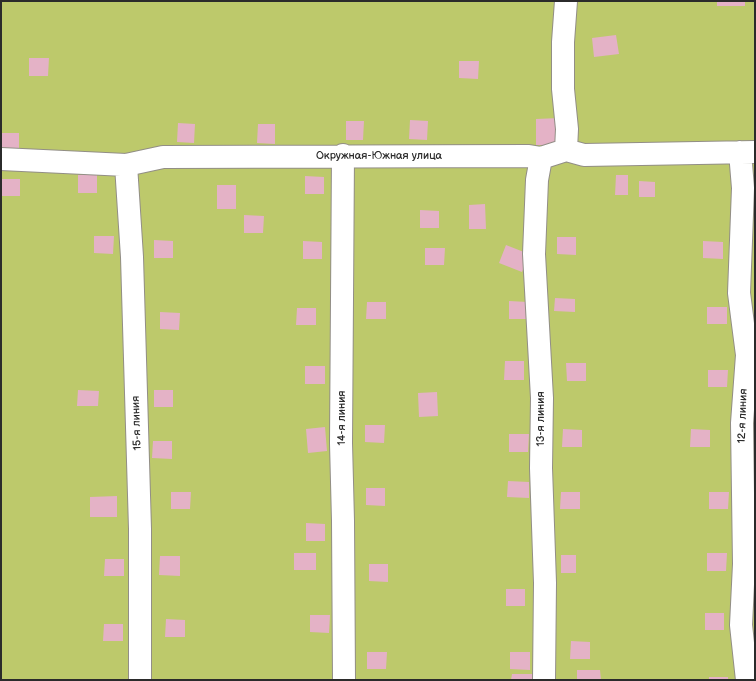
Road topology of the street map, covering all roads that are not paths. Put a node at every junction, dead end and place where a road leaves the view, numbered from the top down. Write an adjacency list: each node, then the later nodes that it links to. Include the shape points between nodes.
1 (566, 1): 2 (street, via 563,89 567,129)
2 (566, 150): 3 (street, via 584,155); 5 (street, Окружная-Южная улица)
3 (747, 152): 11 (street, 12-я линия, via 738,293 747,355 742,423 744,564 741,625)
4 (343, 155): 5 (street, Окружная-Южная улица); 7 (street, Окружная-Южная улица, via 162,156); 9 (street, 14-я линия, via 341,443)
5 (541, 158): 10 (street, 13-я линия, via 537,180 534,254 542,398)
6 (1, 160): 7 (street, Окружная-Южная улица)
7 (126, 165): 8 (street, 15-я линия, via 132,257 140,529)
8 (140, 680)
9 (344, 680)
10 (544, 680)
11 (747, 680)

